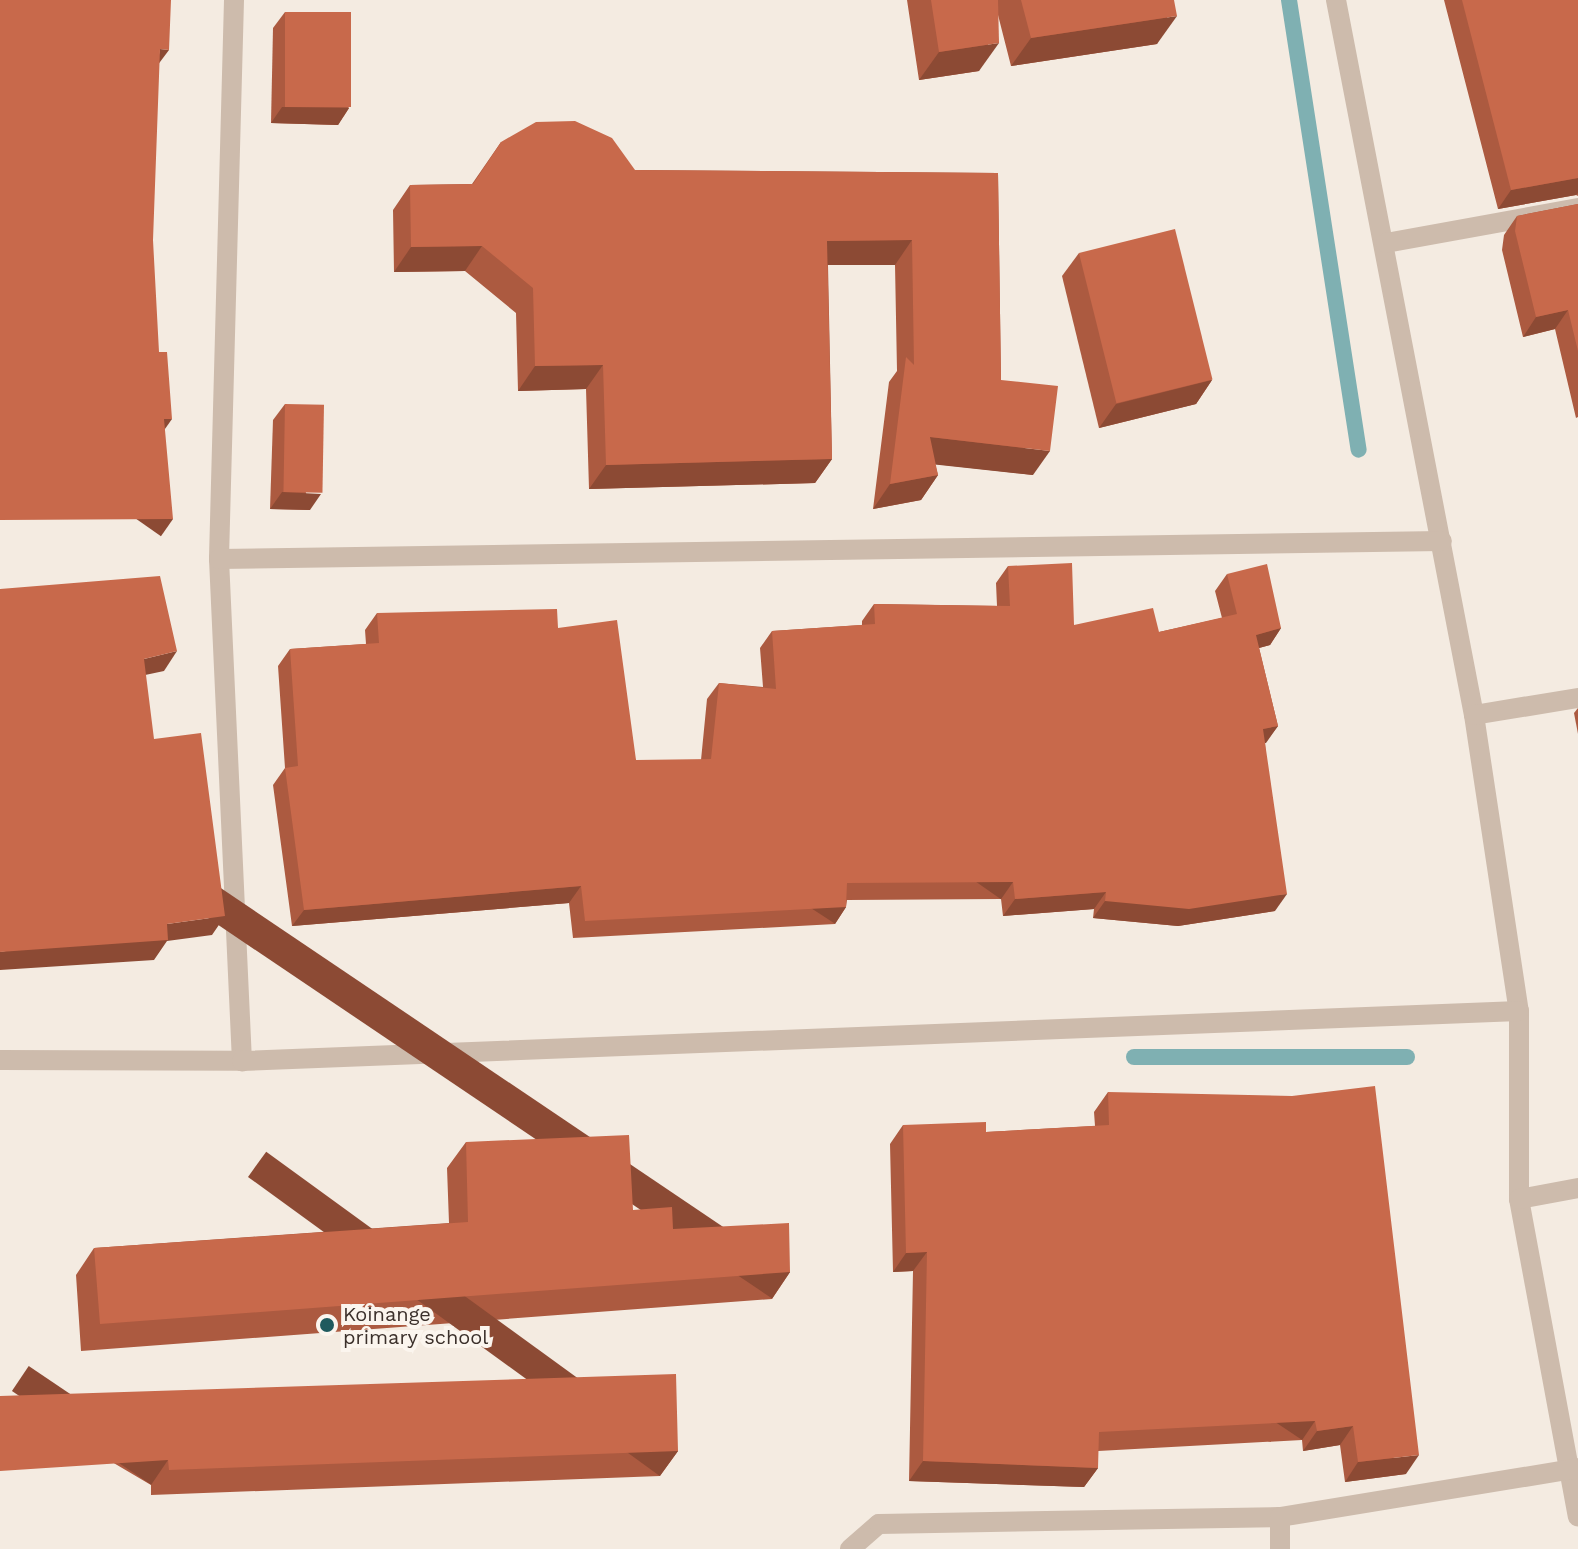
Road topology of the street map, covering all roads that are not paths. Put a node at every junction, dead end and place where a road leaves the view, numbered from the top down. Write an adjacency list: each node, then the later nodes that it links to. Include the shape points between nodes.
1 (234, 0): 6 (street)
2 (1336, 0): 4 (street)
3 (1578, 208): 4 (street)
4 (1386, 243): 5 (street)
5 (1442, 541): 6 (street); 8 (street)
6 (219, 559): 11 (street)
7 (1578, 698): 8 (street)
8 (1474, 715): 9 (street)
9 (1519, 1011): 11 (street); 13 (street)
10 (0, 1060): 11 (street)
11 (242, 1061)
12 (1578, 1188): 13 (street)
13 (1519, 1199): 14 (street)
14 (1574, 1469): 15 (street); 16 (street)
15 (1280, 1517): 17 (street, via 879,1524); 18 (street)
16 (1578, 1517)
17 (850, 1549)
18 (1280, 1549)

